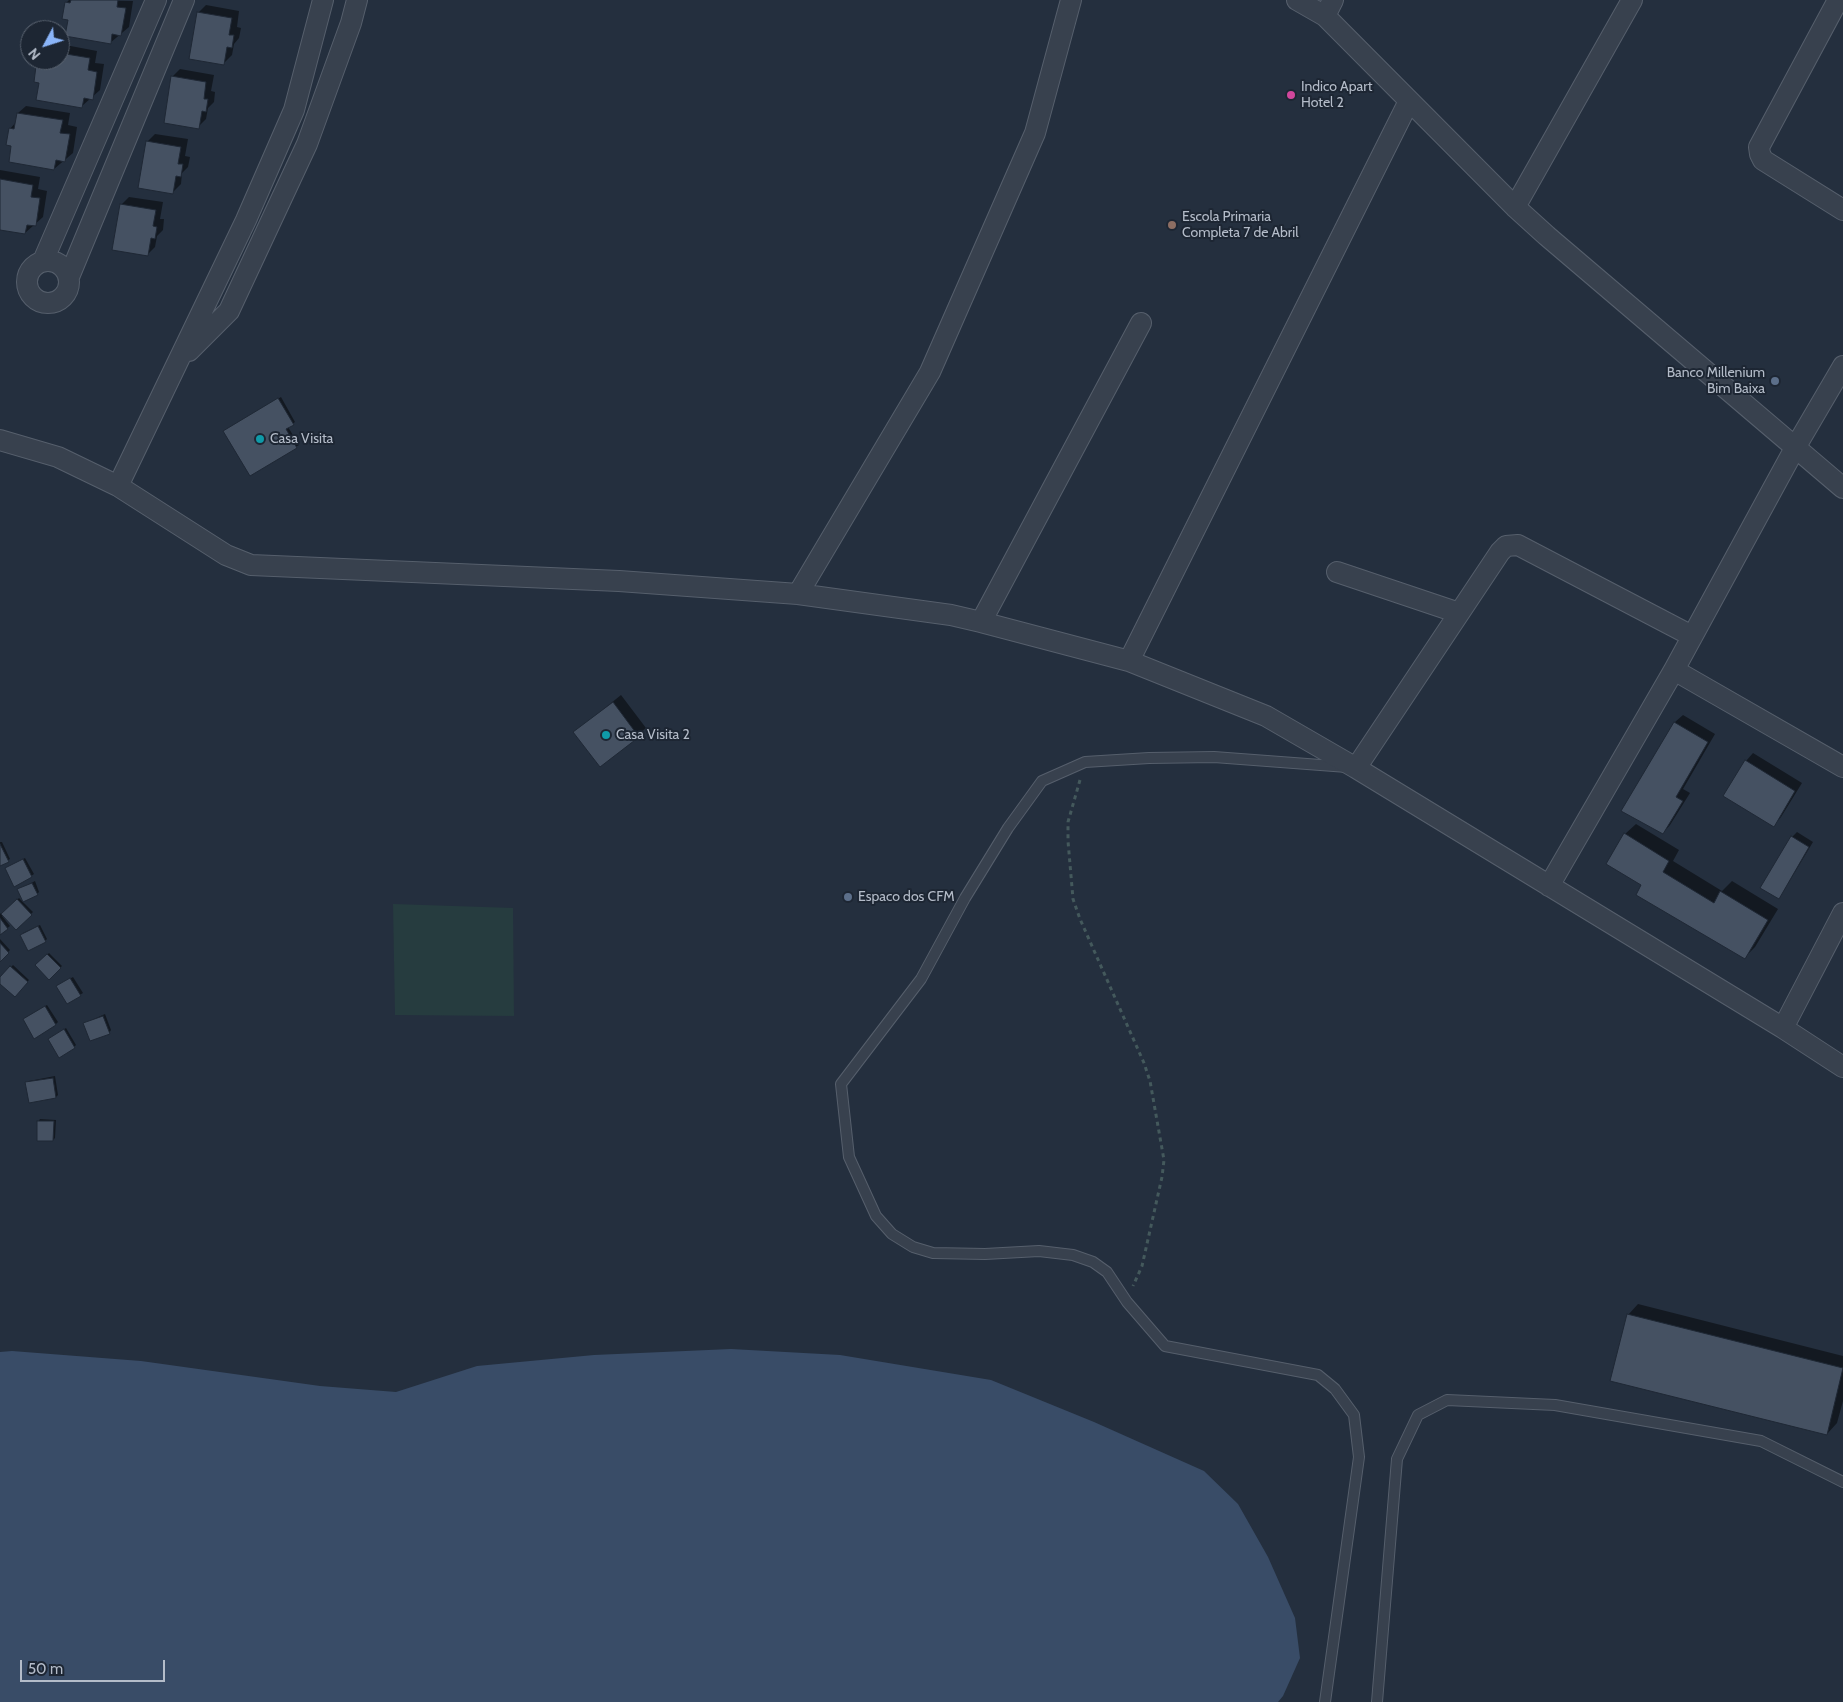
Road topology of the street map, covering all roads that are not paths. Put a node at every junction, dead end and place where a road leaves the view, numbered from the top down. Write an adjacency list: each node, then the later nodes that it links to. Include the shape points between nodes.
1 (156, 0): 13 (street)
2 (184, 0): 14 (street)
3 (323, 0): 16 (street, via 294,110)
4 (357, 0): 16 (street, via 308,144 230,311)
5 (1071, 0): 23 (street, via 1035,133 930,372)
6 (1297, 0): 9 (street)
7 (1632, 0): 11 (street)
8 (1838, 0): 12 (street, via 1759,147 1763,160)
9 (1329, 8): 10 (street)
10 (1410, 101): 11 (street); 27 (street)
11 (1515, 207): 19 (street)
12 (1843, 210)
13 (43, 261): 14 (street, via 62,265); 14 (street, via 30,271 27,279 31,295 38,300 45,303 61,299 67,293)
14 (69, 277)
15 (1141, 323): 25 (street)
16 (180, 359): 20 (street)
17 (1843, 366): 19 (street)
18 (0, 440): 20 (street, via 58,457)
19 (1795, 448): 21 (street); 26 (street)
20 (118, 486): 23 (street, via 226,555 251,565 619,581)
21 (1843, 488)
22 (1337, 572): 24 (street)
23 (798, 594): 25 (street)
24 (1459, 614): 26 (street, via 1500,552 1506,546 1518,545); 30 (street)
25 (982, 622): 27 (street)
26 (1692, 636): 28 (street)
27 (1128, 661): 30 (street, via 1266,716)
28 (1674, 670): 29 (street); 31 (street)
29 (1843, 767)
30 (1356, 768): 31 (street); 36 (lane, via 1214,757 1149,758 1085,762 1042,780 979,875 921,979 841,1084 849,1157 876,1216 892,1234 913,1247 933,1253 1038,1251 1073,1255 1106,1272 1165,1346 1318,1375 1335,1389 1354,1415 1359,1457)
31 (1549, 886): 33 (street)
32 (1843, 913): 33 (street)
33 (1783, 1028): 34 (street)
34 (1843, 1067)
35 (1843, 1482): 37 (lane, via 1761,1441 1555,1405 1446,1400 1418,1414 1397,1459)
36 (1325, 1702)
37 (1377, 1702)

